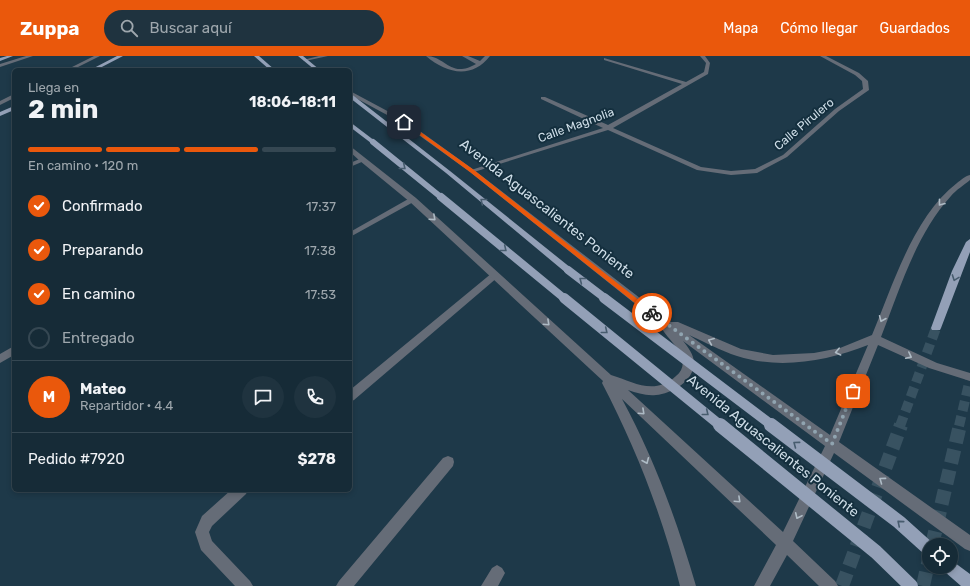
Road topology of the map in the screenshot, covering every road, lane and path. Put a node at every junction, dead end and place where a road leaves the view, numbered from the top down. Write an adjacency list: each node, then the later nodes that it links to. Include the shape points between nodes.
1 (11, 56): 14 (main road)
2 (30, 56): 17 (street)
3 (98, 56): 18 (street)
4 (121, 56): 19 (main road)
5 (256, 56): 20 (main road)
6 (300, 56): 15 (main road)
7 (326, 56): 15 (street)
8 (428, 56): 16 (street, via 452,70 462,70)
9 (464, 56): 16 (street)
10 (488, 56): 16 (street)
11 (702, 56): 22 (street, Calle Magnolia, via 708,63 706,73)
12 (822, 56): 31 (street, Calle Pirulero, via 857,74 865,81 866,90 837,110 785,156 757,171 731,173 699,169)
13 (606, 59): 22 (street)
14 (0, 60)
15 (305, 60): 21 (main road)
16 (481, 64)
17 (0, 66)
18 (72, 68)
19 (96, 68)
20 (271, 68)
21 (315, 68)
22 (687, 84): 31 (street, Calle Magnolia)
23 (352, 95): 35 (street, Avenida Aguascalientes Poniente, via 404,122)
24 (352, 96): 53 (main road, Avenida Aguascalientes Poniente, one-way to 24, bridge, via 899,522 568,270)
25 (12, 97): 27 (street)
26 (543, 98): 31 (street)
27 (0, 103)
28 (12, 109): 29 (main road)
29 (0, 114)
30 (352, 126): 64 (main road, Avenida Aguascalientes Poniente, one-way to 64, bridge, via 870,547)
31 (608, 128): 35 (street, Calle Magnolia)
32 (352, 150): 33 (street)
33 (362, 160): 34 (street); 37 (street)
34 (352, 164)
35 (472, 171): 41 (street, Avenida Aguascalientes Poniente)
36 (970, 177): 43 (street, one-way to 43, via 950,193 932,216 912,250)
37 (413, 200): 38 (street); 40 (street, one-way to 40)
38 (352, 234)
39 (970, 242): 42 (main road, one-way to 42)
40 (495, 275): 46 (street, one-way to 46); 48 (street)
41 (656, 316): 43 (street, one-way to 41, via 842,351 814,357 773,359 739,352); 46 (street, via 681,346 688,360 686,372 676,383 660,391 633,389); 49 (street, Avenida Aguascalientes Poniente)
42 (936, 328)
43 (874, 338): 47 (street, one-way to 47, via 915,359); 49 (street)
44 (12, 351): 45 (street)
45 (0, 359)
46 (604, 376): 52 (street, one-way to 52); 61 (street, one-way to 61, via 630,424 654,480 680,552)
47 (970, 377)
48 (352, 395)
49 (832, 444): 52 (street, one-way to 52); 54 (street, Avenida Aguascalientes Poniente, one-way to 49)
50 (448, 462): 59 (street)
51 (239, 492): 58 (street, via 207,521 202,532 206,545)
52 (785, 543): 62 (street); 63 (street)
53 (922, 543)
54 (970, 544)
55 (498, 573): 60 (street)
56 (958, 574): 57 (main road)
57 (970, 584)
58 (245, 586)
59 (344, 586)
60 (489, 586)
61 (688, 586)
62 (762, 586)
63 (830, 586)
64 (911, 586)

